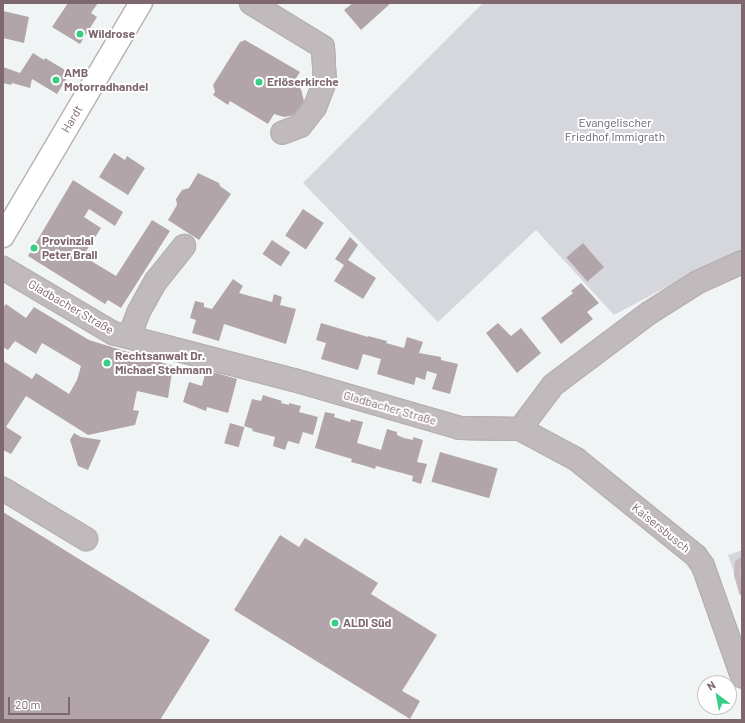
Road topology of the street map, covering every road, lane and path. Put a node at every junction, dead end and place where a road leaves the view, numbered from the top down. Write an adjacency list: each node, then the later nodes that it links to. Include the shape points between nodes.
1 (141, 3): 4 (main road, Hardt)
2 (251, 3): 3 (street, via 323,47 326,81 315,107 300,126)
3 (282, 133)
4 (3, 236)
5 (184, 246): 8 (street, via 156,281)
6 (742, 262): 9 (street, via 698,282 649,313 559,380)
7 (3, 268): 8 (street, Gladbacher Straße, via 113,333)
8 (128, 337): 9 (street, Gladbacher Straße, via 294,380 460,428)
9 (520, 429): 12 (street, Kaisersbusch, via 581,462 696,556 703,566)
10 (3, 490): 11 (street)
11 (86, 539)
12 (742, 676)

